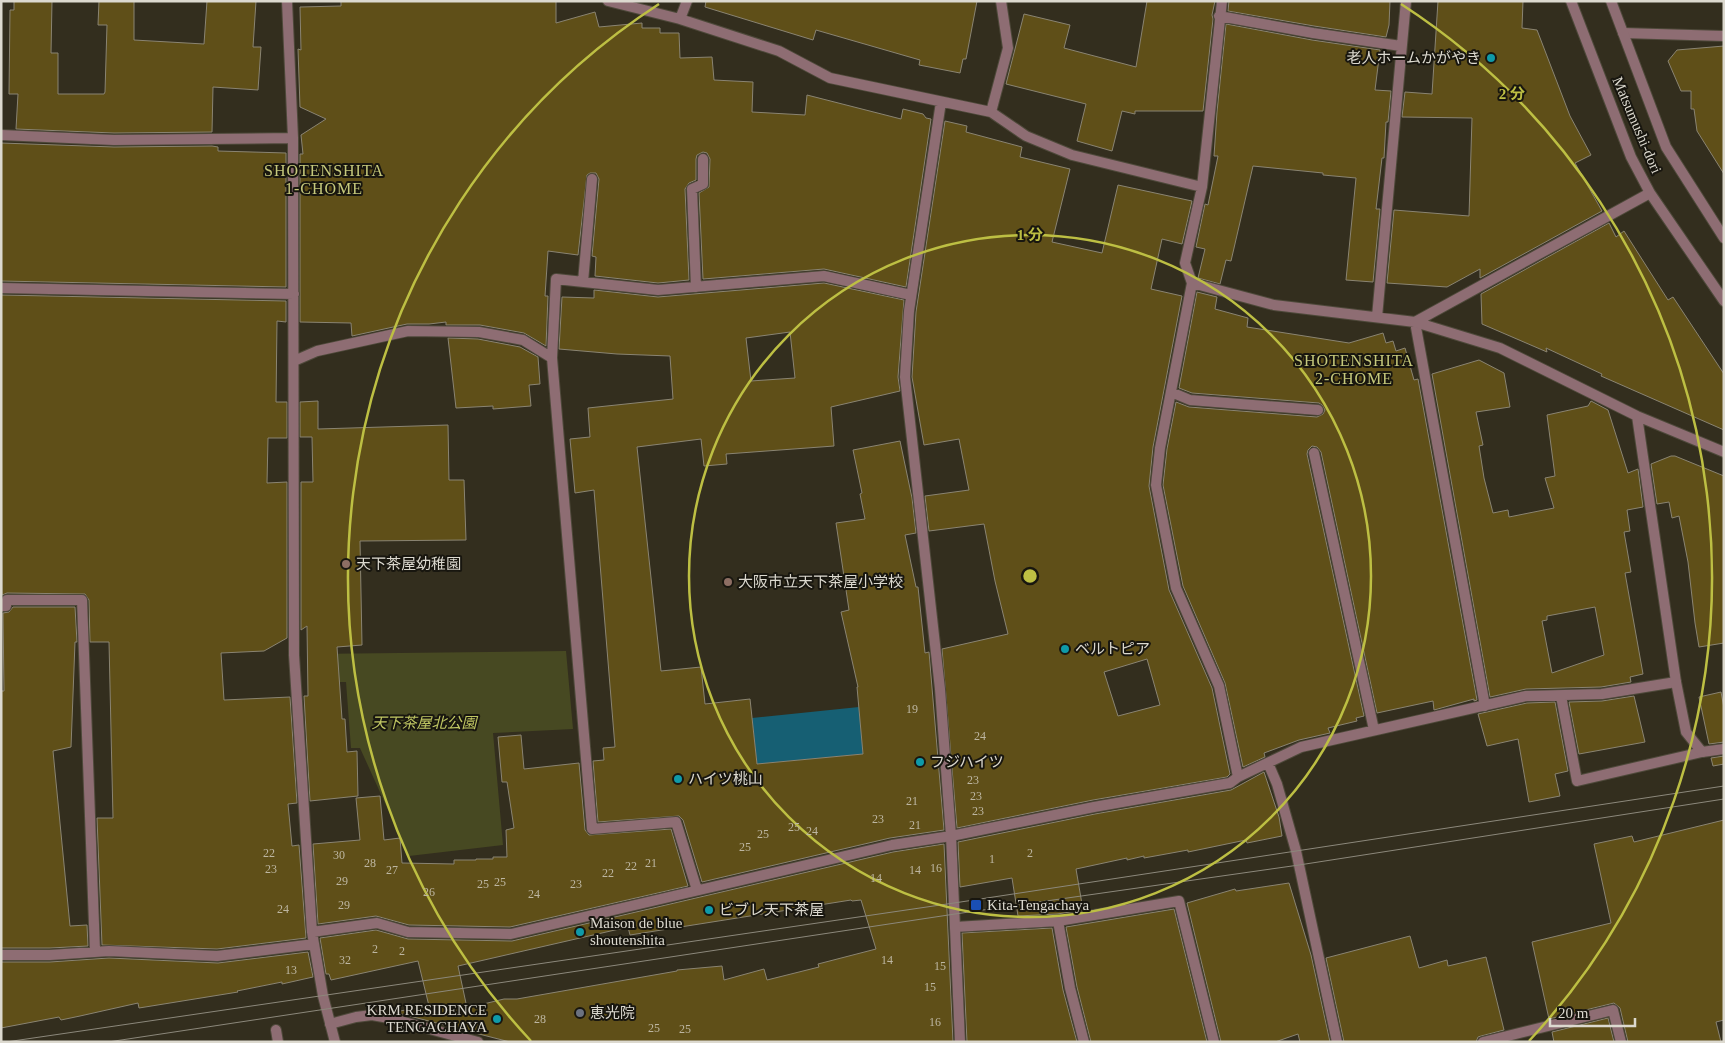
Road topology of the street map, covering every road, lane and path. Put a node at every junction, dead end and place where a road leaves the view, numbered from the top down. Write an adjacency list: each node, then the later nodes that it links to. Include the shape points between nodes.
1 (287, 1): 17 (street)
2 (608, 1): 10 (street)
3 (688, 1): 10 (street)
4 (1001, 1): 15 (street, via 1008,48)
5 (1222, 1): 9 (street)
6 (1406, 1): 13 (street)
7 (1571, 1): 21 (street, Matsumushi-dori, via 1631,157)
8 (1611, 1): 11 (street, Matsumushi-dori)
9 (1219, 16): 13 (street); 20 (street)
10 (680, 19): 14 (street, via 779,51 830,78)
11 (1624, 33): 12 (street); 22 (street, Matsumushi-dori, via 1666,147)
12 (1724, 36)
13 (1401, 46): 30 (street)
14 (941, 102): 15 (street); 28 (street)
15 (991, 112): 20 (street, via 1026,136 1072,155)
16 (1, 135): 17 (street, via 114,140)
17 (293, 138): 27 (street)
18 (703, 159): 25 (street, via 703,184 692,189)
19 (592, 179): 23 (street)
20 (1202, 187): 24 (street, via 1185,262)
21 (1650, 193): 29 (street, Matsumushi-dori); 31 (street)
22 (1724, 238)
23 (584, 282): 25 (street, via 658,290); 32 (street, via 556,279)
24 (1192, 283): 30 (street, via 1274,305); 34 (street)
25 (696, 287): 28 (street, via 824,276)
26 (1, 288): 27 (street)
27 (294, 294): 33 (street)
28 (911, 295): 48 (street, via 905,377 940,689)
29 (1724, 302)
30 (1377, 317): 31 (street)
31 (1415, 322): 36 (street, via 1500,348); 42 (street)
32 (552, 358): 33 (street, via 523,340 479,332 408,331 317,352); 49 (street, via 592,829 676,822)
33 (294, 361): 52 (street, via 294,655)
34 (1171, 392): 35 (street, via 1190,400); 47 (street, via 1156,485 1176,588 1219,686)
35 (1318, 410)
36 (1636, 416): 37 (street); 40 (street)
37 (1724, 452)
38 (1314, 453): 43 (street)
39 (1, 606): 54 (street, via 6,606 7,600 82,600)
40 (1676, 682): 41 (street, via 1602,694); 45 (street, via 1686,732)
41 (1561, 696): 42 (street, via 1526,696); 45 (street, via 1577,781)
42 (1485, 706): 43 (street)
43 (1374, 730): 46 (street, via 1301,747)
44 (1724, 749): 45 (street)
45 (1702, 752)
46 (1268, 763): 47 (street); 64 (street, via 1296,852)
47 (1238, 777): 48 (street, via 1230,782)
48 (951, 836): 49 (street, via 892,845); 51 (street)
49 (697, 890): 52 (street, via 511,934 408,932 376,923)
50 (1058, 921): 51 (street); 62 (street); 63 (street, via 1179,901)
51 (956, 927): 61 (street)
52 (312, 932): 53 (street)
53 (314, 944): 54 (street, via 217,956); 56 (street)
54 (96, 951): 55 (street)
55 (1, 955)
56 (330, 1024): 59 (street); 60 (street, via 372,1015)
57 (276, 1030): 58 (street)
58 (278, 1042)
59 (335, 1042)
60 (478, 1042)
61 (960, 1042)
62 (1084, 1042)
63 (1214, 1042)
64 (1337, 1042)
65 (1483, 1042): 66 (street, via 1613,1010)
66 (1620, 1042)

